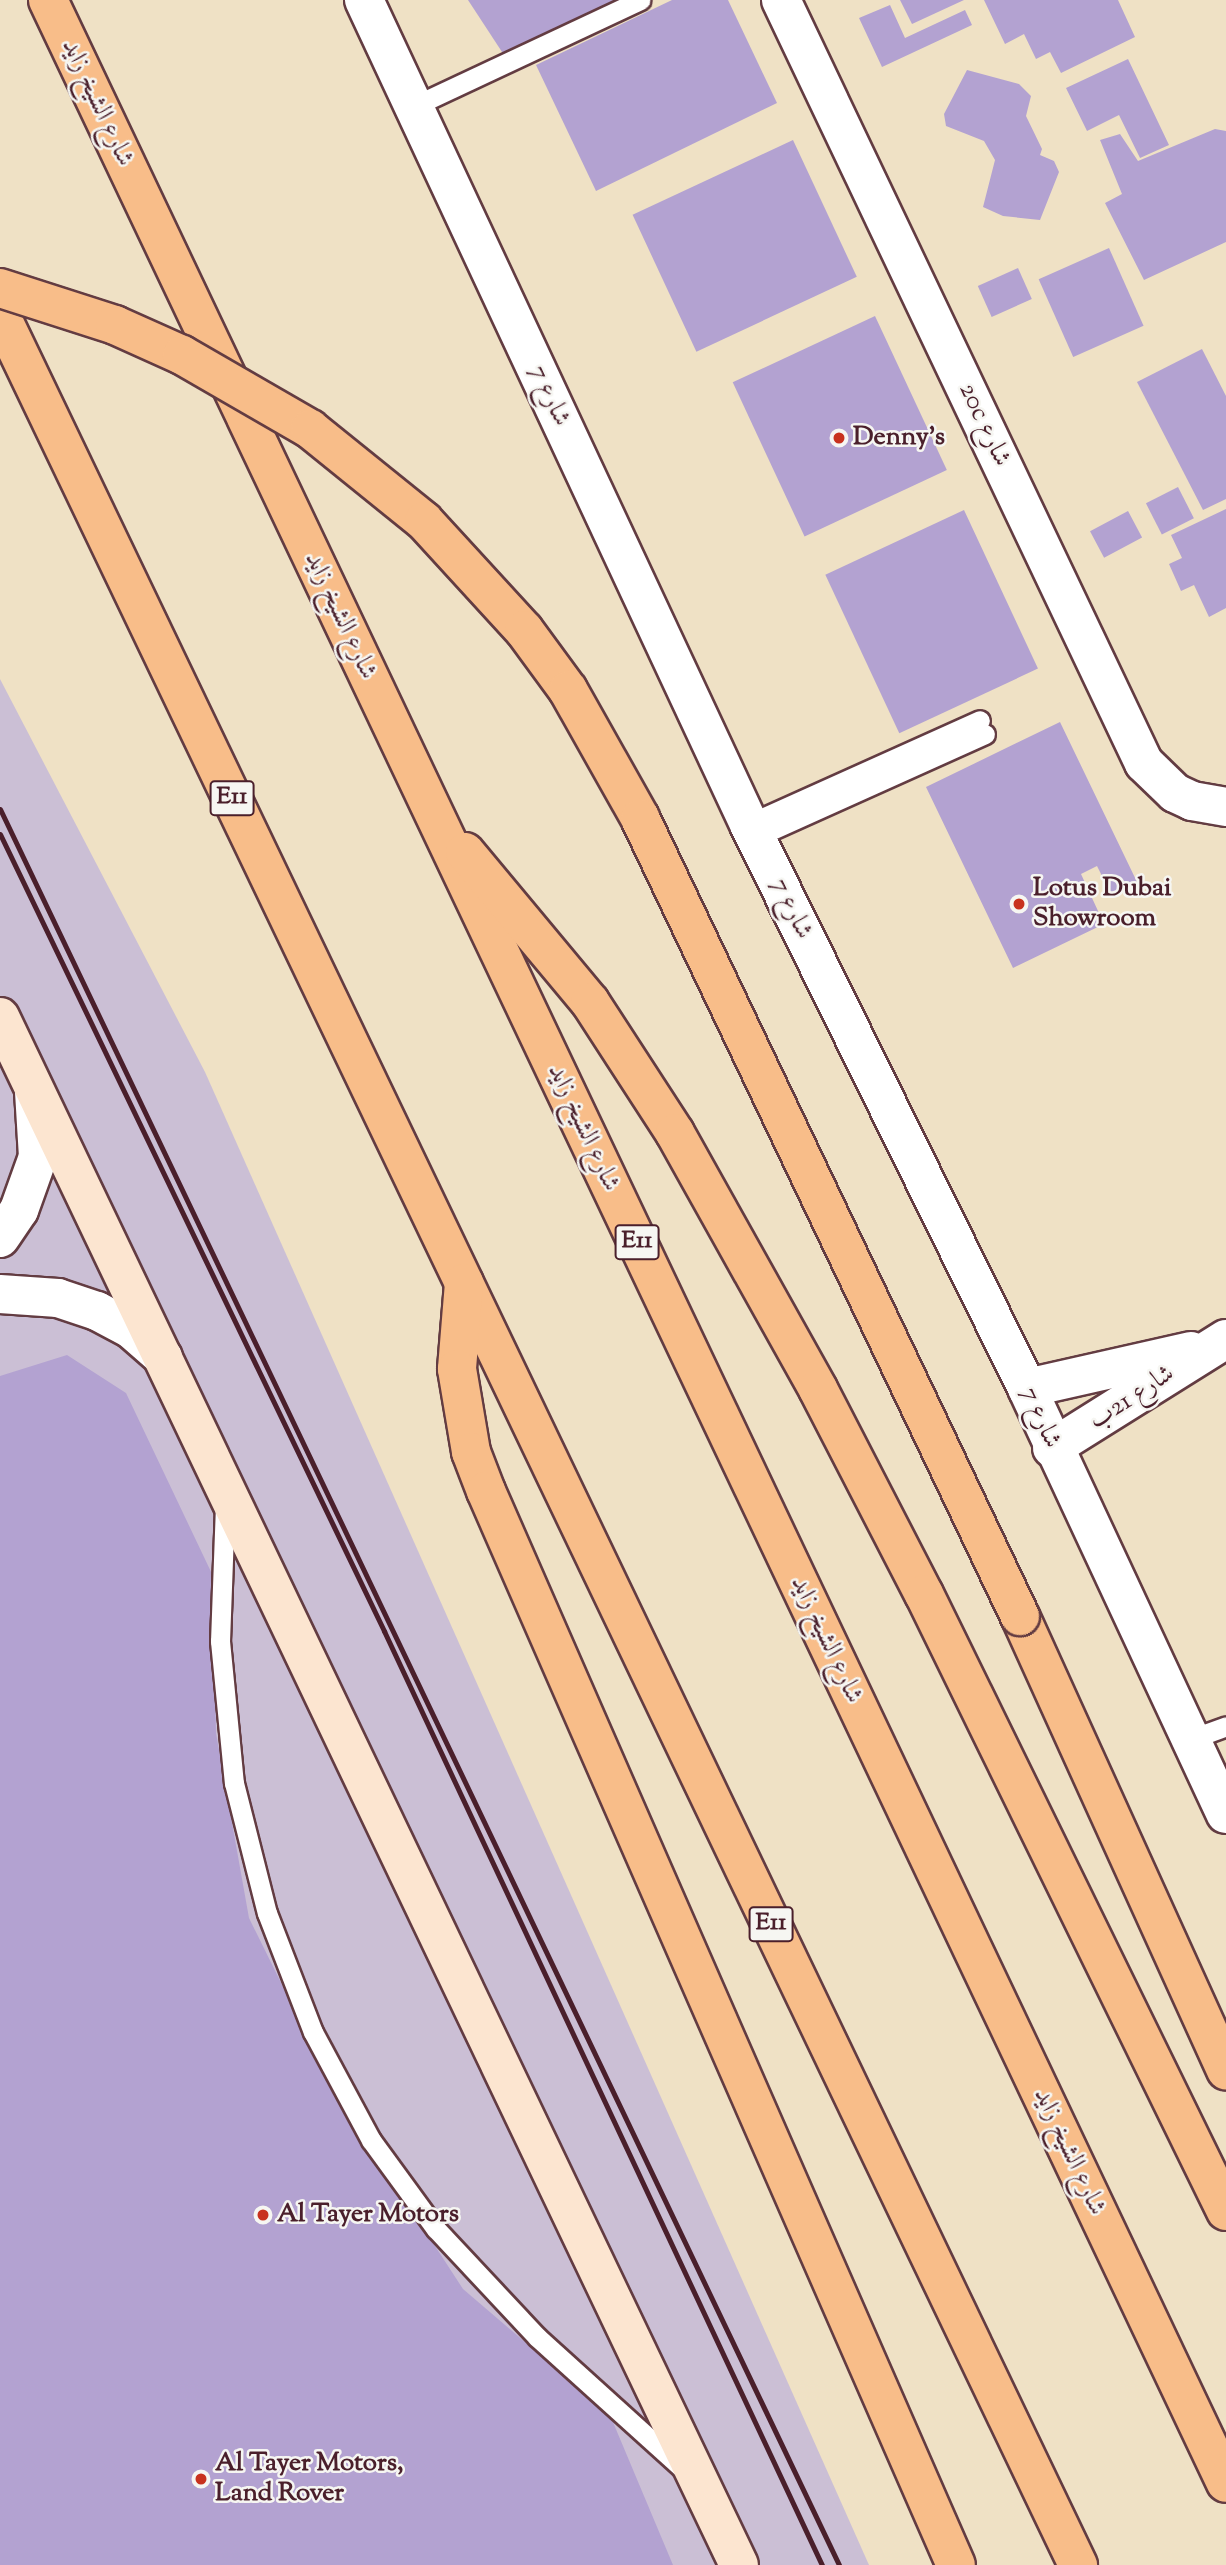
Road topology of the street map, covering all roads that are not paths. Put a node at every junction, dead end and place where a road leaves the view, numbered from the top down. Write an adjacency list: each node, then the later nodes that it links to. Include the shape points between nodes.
1 (48, 0): 10 (highway, شارع الشيخ زايد / E11)
2 (364, 0): 5 (street, شارع 7)
3 (640, 0): 5 (lane)
4 (781, 0): 9 (street, 20c شارع, via 1144,763 1175,793 1192,802)
5 (414, 106): 11 (street, شارع 7)
6 (0, 288): 25 (highway, bridge, via 115,325 182,355 310,429 424,521 524,630 568,690 640,818 1020,1616)
7 (0, 314): 15 (highway, E11)
8 (982, 727): 11 (lane)
9 (1226, 807)
10 (439, 824): 26 (highway, via 542,940 634,1066 675,1133 818,1389 924,1594); 27 (highway, شارع الشيخ زايد / E11)
11 (753, 831): 19 (street, شارع 7)
12 (0, 1017): 13 (street)
13 (30, 1080): 14 (street, via 39,1118 38,1157 19,1210); 18 (street)
14 (0, 1238)
15 (464, 1283): 30 (highway, via 457,1369 468,1438 485,1492); 31 (highway, E11)
16 (0, 1294): 18 (street, via 58,1298 97,1311 132,1331)
17 (1218, 1343): 19 (street, شارع 21ب); 20 (street, شارع 21ب)
18 (163, 1357): 21 (street)
19 (1027, 1388): 20 (street, شارع 7)
20 (1052, 1448): 23 (street, شارع 7)
21 (226, 1490): 28 (street); 28 (lane, via 220,1641 234,1783 267,1913 313,2032 371,2140 436,2229 554,2354)
22 (1226, 1726): 23 (lane)
23 (1191, 1740): 24 (street, شارع 7)
24 (1226, 1814)
25 (1226, 2070)
26 (1226, 2211)
27 (1226, 2483)
28 (702, 2484): 29 (street)
29 (740, 2565)
30 (957, 2565)
31 (1078, 2565)

